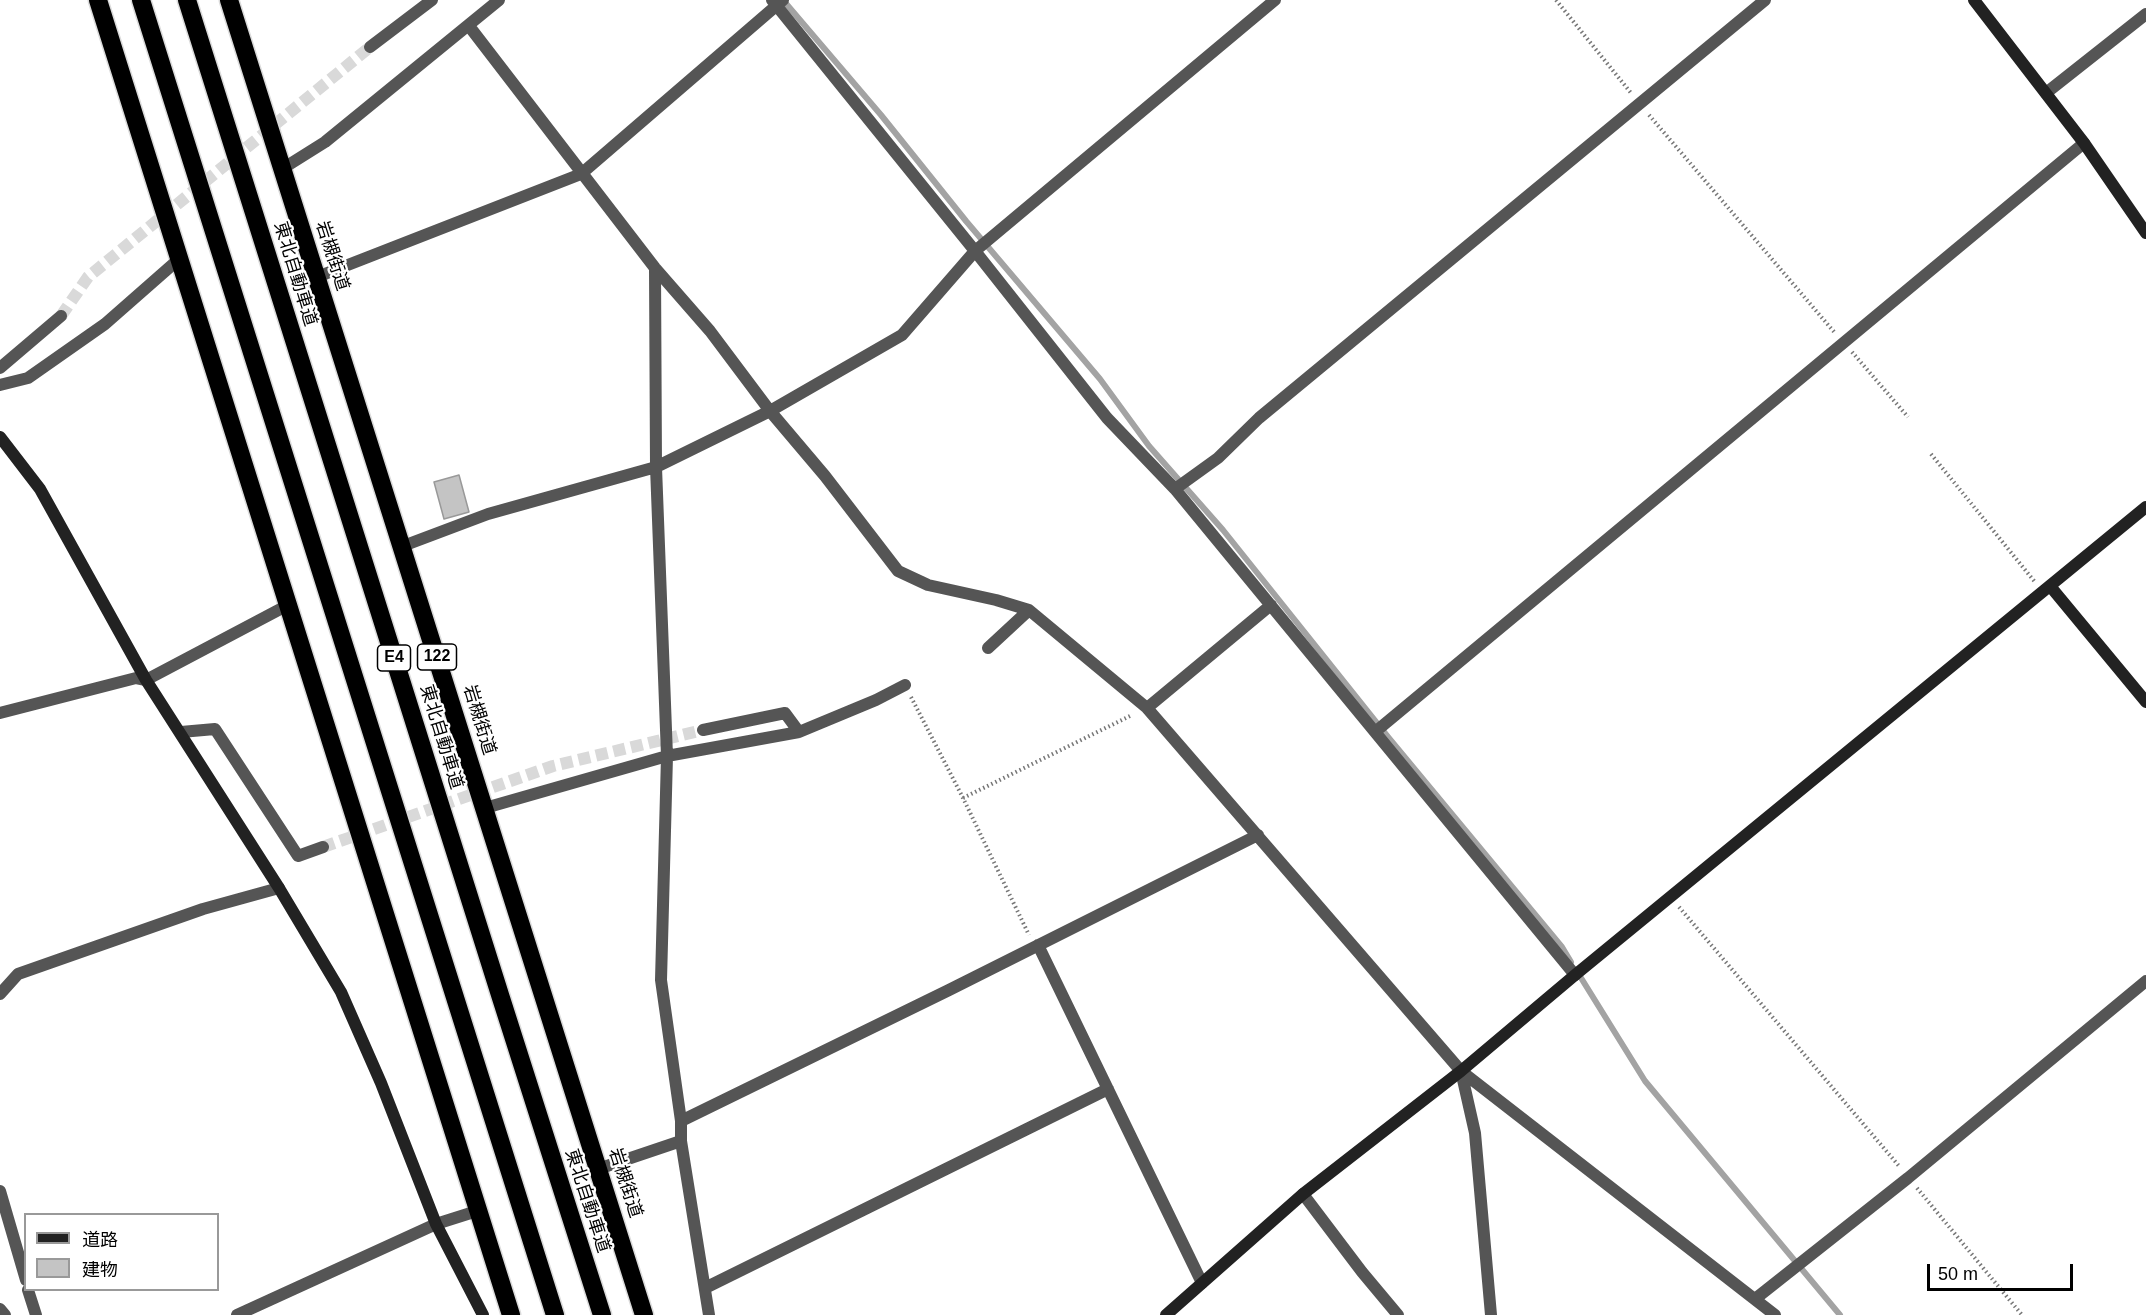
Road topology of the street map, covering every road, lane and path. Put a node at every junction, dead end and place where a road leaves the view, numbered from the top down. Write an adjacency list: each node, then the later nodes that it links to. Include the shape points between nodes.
1 (98, 0): 22 (highway)
2 (141, 0): 83 (highway, E4)
3 (188, 0): 84 (highway, 東北自動車道 / E4)
4 (229, 0): 18 (highway, 岩槻街道 / 122)
5 (432, 0): 14 (street)
6 (499, 0): 13 (street)
7 (1275, 0): 21 (street)
8 (1556, 0): 16 (path)
9 (1765, 0): 16 (street)
10 (1974, 0): 15 (street)
11 (777, 2): 19 (street); 21 (street)
12 (2146, 14): 15 (street)
13 (469, 26): 18 (street, via 325,142); 19 (street)
14 (370, 47)
15 (2046, 93): 17 (street)
16 (1640, 105): 26 (path); 34 (street, via 1259,417 1218,458)
17 (2084, 143): 20 (street); 26 (street)
18 (282, 169): 24 (highway, 岩槻街道 / 122)
19 (581, 174): 23 (street); 24 (street)
20 (2146, 233)
21 (975, 251): 29 (street, via 902,335); 34 (street, via 1107,417)
22 (179, 259): 28 (street, via 105,324 28,378); 38 (highway)
23 (655, 268): 29 (street, via 710,331); 33 (street)
24 (317, 277): 36 (highway, 岩槻街道 / 122)
25 (61, 316): 27 (street)
26 (1844, 343): 30 (path); 50 (street)
27 (0, 368)
28 (0, 385)
29 (770, 411): 33 (street); 40 (street, via 897,571 928,585)
30 (1908, 417)
31 (0, 437): 42 (street, via 40,489)
32 (1930, 454): 37 (path)
33 (656, 467): 36 (street, via 488,514); 51 (street)
34 (1175, 489): 39 (street)
35 (2146, 507): 37 (street)
36 (403, 546): 53 (highway, 岩槻街道 / 122)
37 (2046, 589): 44 (street); 57 (street)
38 (288, 605): 42 (street); 70 (highway)
39 (1271, 605): 45 (street); 50 (street)
40 (1029, 610): 41 (street); 45 (street)
41 (988, 648)
42 (146, 680): 46 (street, via 136,678); 48 (street)
43 (905, 685): 49 (street); 52 (path)
44 (2146, 702)
45 (1147, 708): 52 (path); 54 (street)
46 (0, 713)
47 (703, 730): 49 (street, via 785,713)
48 (181, 732): 55 (street, via 214,729 298,856); 56 (street)
49 (799, 732): 51 (street)
50 (1375, 732): 59 (street)
51 (667, 756): 53 (street); 64 (street, via 661,980)
52 (963, 798): 58 (path)
53 (484, 808): 66 (highway, 岩槻街道 / 122)
54 (1258, 835): 58 (street); 62 (street)
55 (323, 847)
56 (279, 888): 61 (street, via 203,909 18,974); 71 (street, via 340,992 381,1083)
57 (1670, 897): 59 (street); 67 (path)
58 (1036, 946): 63 (street); 64 (street)
59 (1575, 975): 62 (street)
60 (2146, 981): 67 (street)
61 (0, 994)
62 (1461, 1071): 69 (street); 76 (street); 89 (street, via 1475,1134)
63 (1108, 1089): 73 (street); 74 (street)
64 (681, 1121): 65 (street)
65 (681, 1141): 66 (street); 74 (street)
66 (598, 1168): 85 (highway, 岩槻街道 / 122)
67 (1908, 1178): 76 (street); 91 (path)
68 (0, 1191): 72 (street)
69 (1303, 1194): 73 (street); 88 (street)
70 (477, 1211): 71 (street); 82 (highway)
71 (436, 1224): 80 (street); 81 (street)
72 (24, 1273)
73 (1202, 1282): 87 (street)
74 (705, 1288): 86 (street)
75 (28, 1291): 79 (street)
76 (1755, 1299): 90 (street)
77 (0, 1309): 78 (street)
78 (6, 1315)
79 (36, 1315)
80 (237, 1315)
81 (483, 1315)
82 (511, 1315)
83 (555, 1315)
84 (602, 1315)
85 (644, 1315)
86 (709, 1315)
87 (1166, 1315)
88 (1398, 1315)
89 (1491, 1315)
90 (1775, 1315)
91 (2022, 1315)

